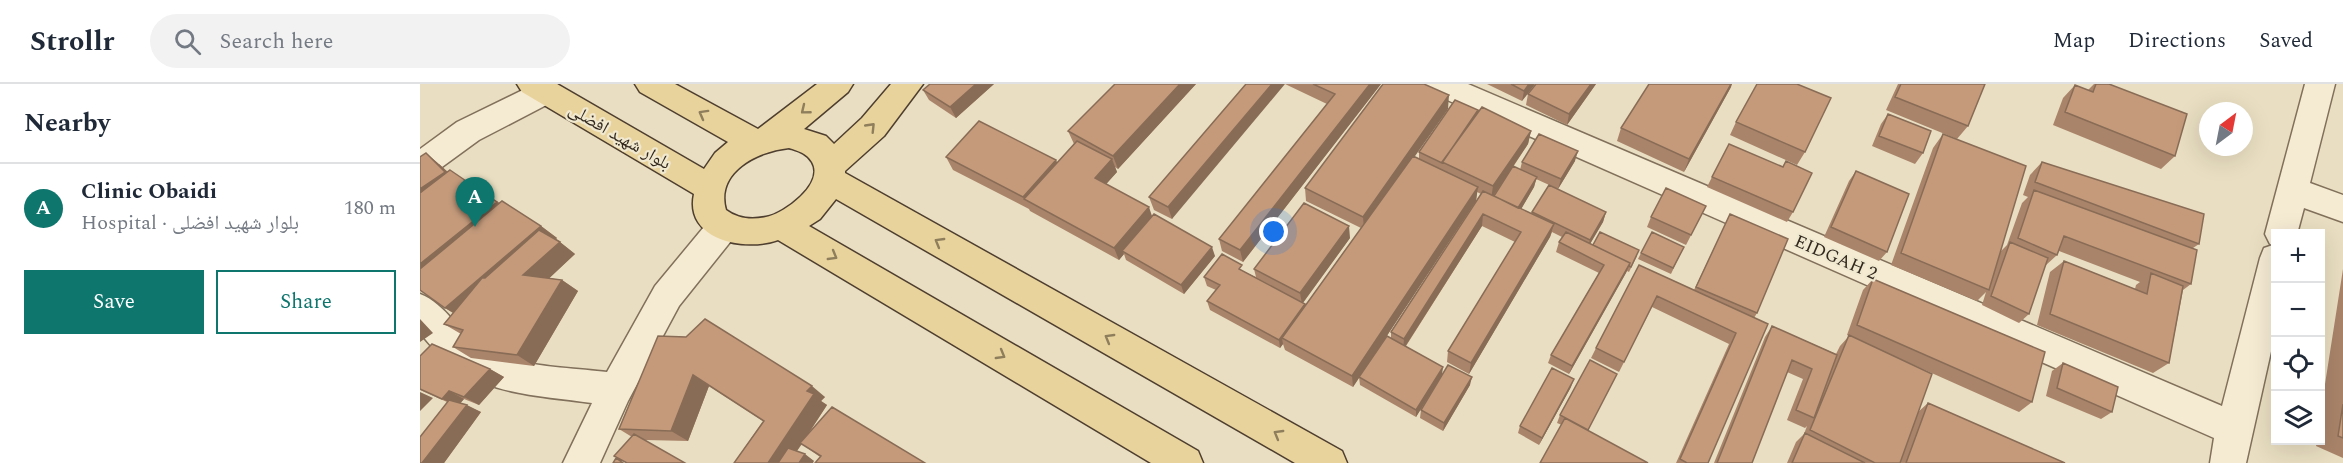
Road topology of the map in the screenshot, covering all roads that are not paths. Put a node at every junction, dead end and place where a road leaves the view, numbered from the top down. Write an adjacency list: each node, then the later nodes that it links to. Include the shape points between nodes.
1 (650, 84): 7 (main road, one-way to 1)
2 (838, 84): 7 (main road, one-way to 7)
3 (908, 84): 9 (main road, one-way to 3)
4 (1439, 84): 19 (street, EIDGAH 2)
5 (2320, 84): 11 (street)
6 (539, 88): 8 (street); 10 (main road, بلوار شهید افضلی)
7 (763, 140): 9 (main road, via 797,137 817,145 826,154); 10 (main road, via 725,161)
8 (420, 166)
9 (830, 173): 14 (main road, via 824,194 814,207); 22 (main road, one-way to 9)
10 (708, 188): 13 (main road, via 710,209)
11 (2292, 190): 12 (street); 15 (street)
12 (2343, 209)
13 (724, 226): 14 (main road, via 741,232); 18 (street, via 667,296)
14 (783, 227): 21 (main road, one-way to 21)
15 (2283, 229)
16 (2271, 278): 19 (street)
17 (420, 309): 18 (street, via 473,362 508,373)
18 (616, 390): 20 (street)
19 (2234, 429): 23 (street)
20 (581, 463)
21 (1185, 463)
22 (1329, 463)
23 (2228, 463)

